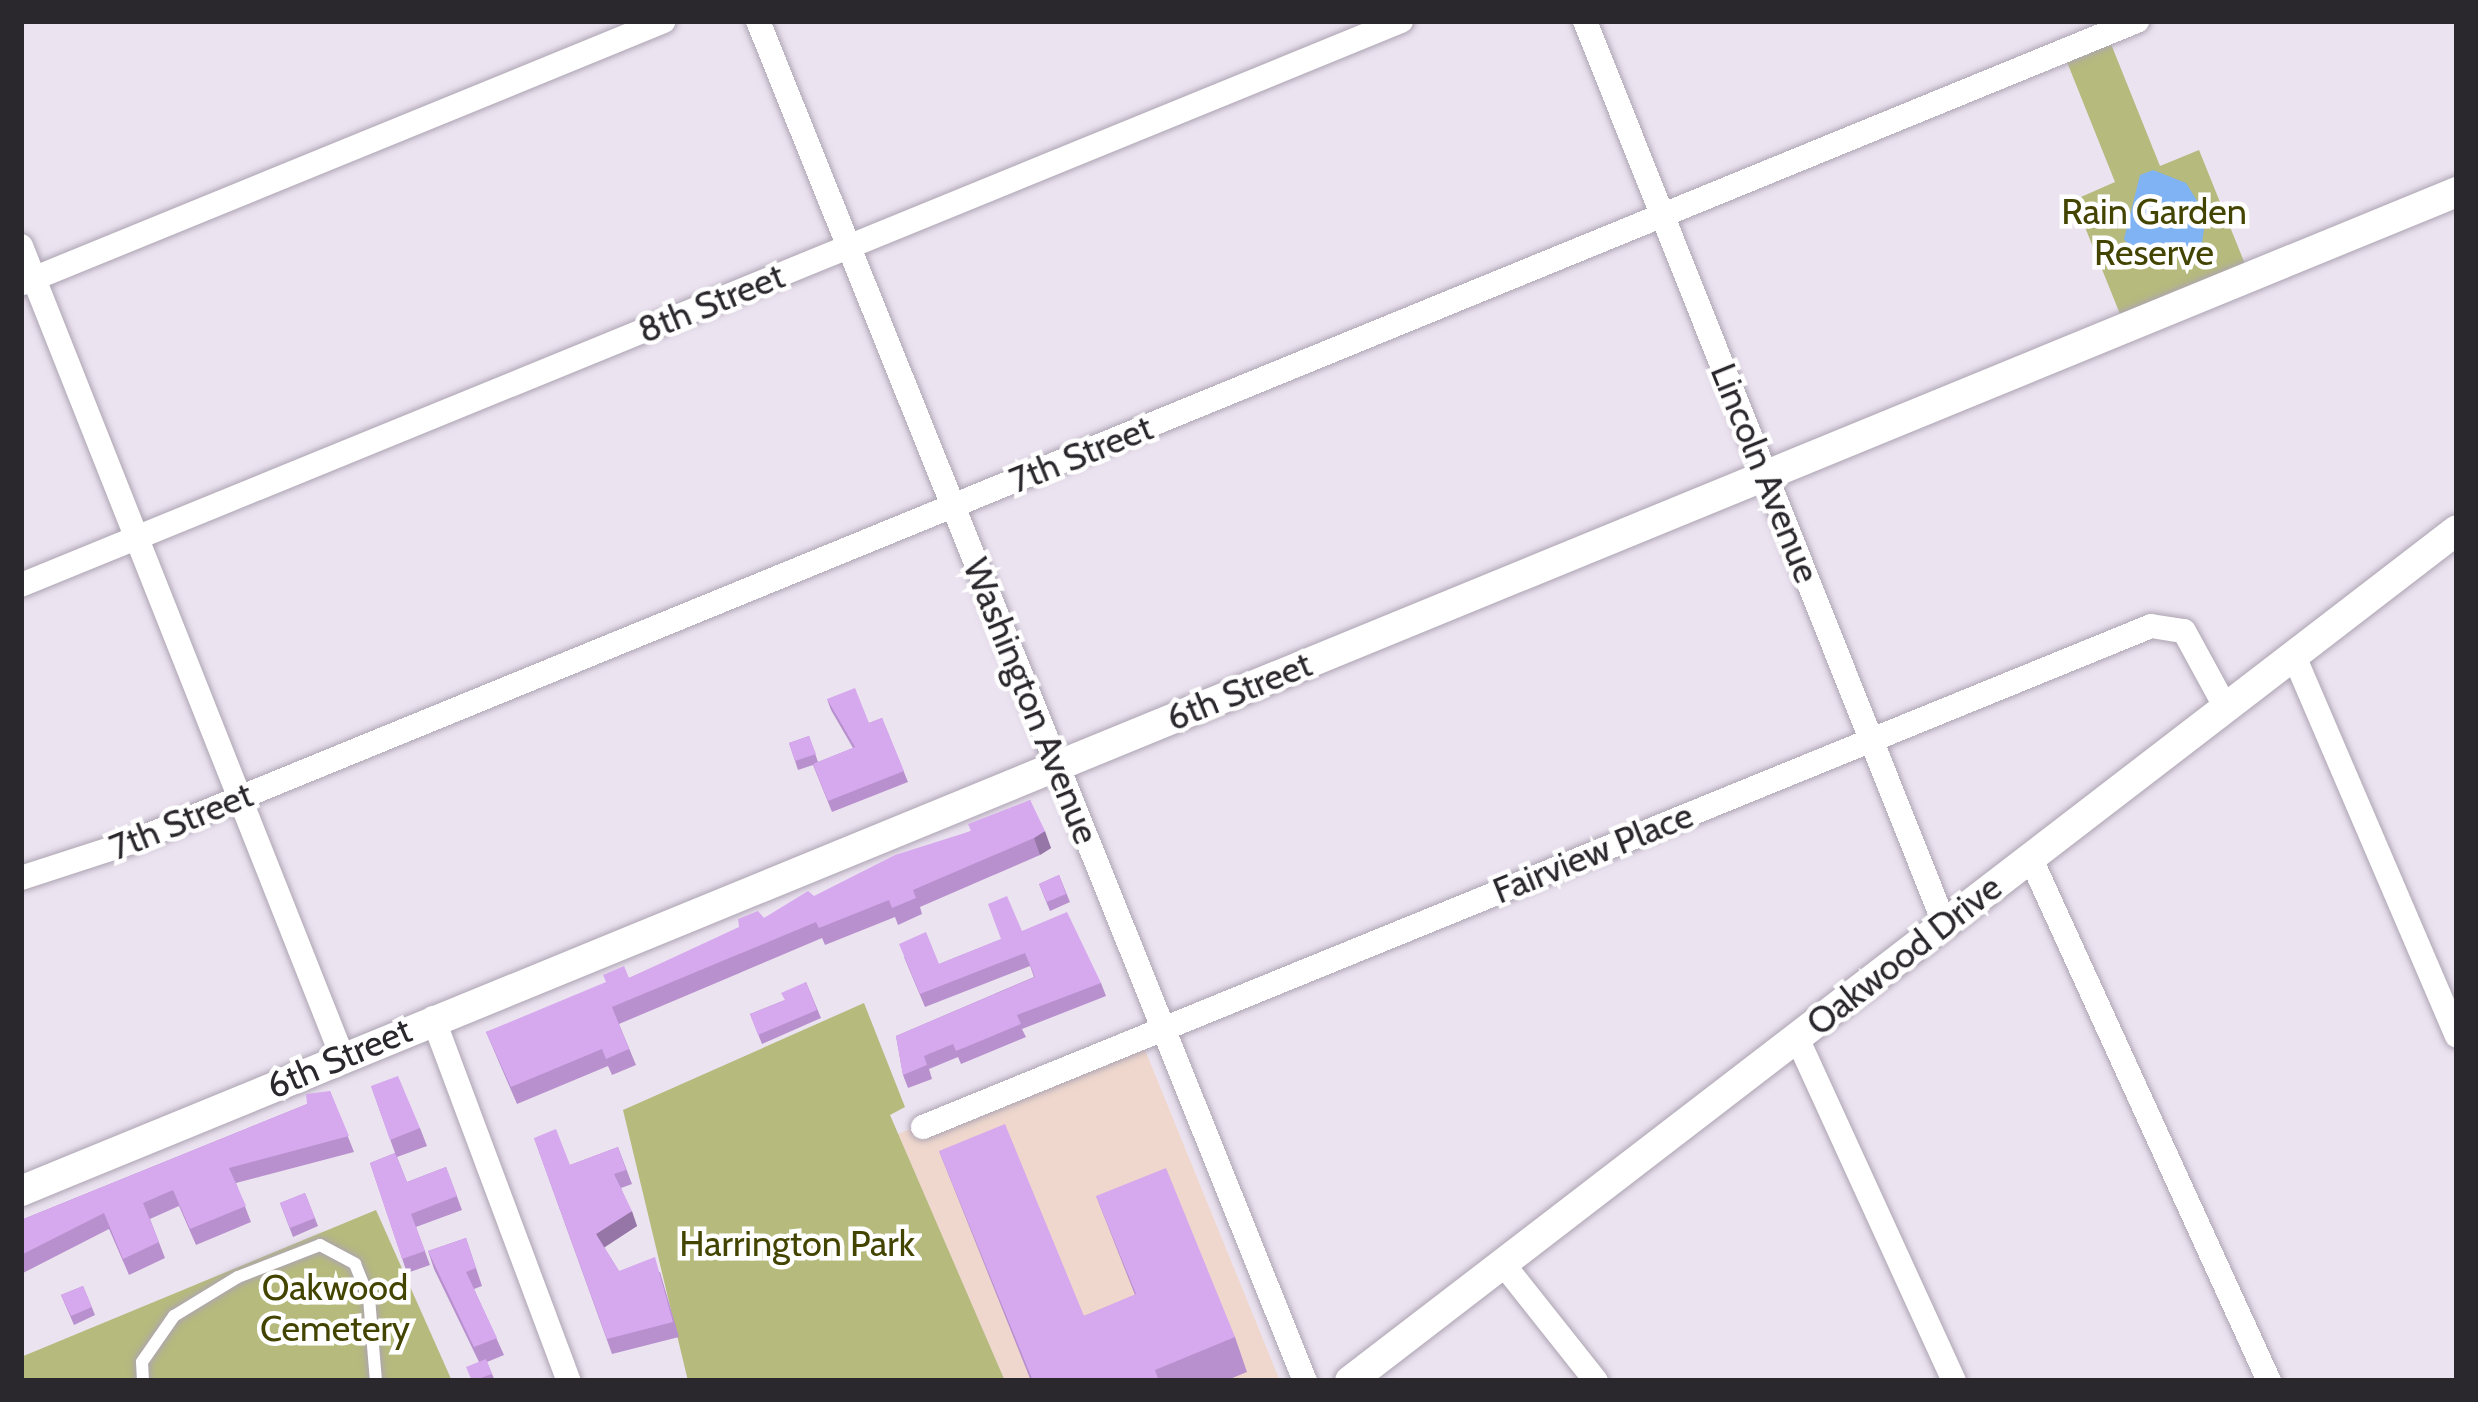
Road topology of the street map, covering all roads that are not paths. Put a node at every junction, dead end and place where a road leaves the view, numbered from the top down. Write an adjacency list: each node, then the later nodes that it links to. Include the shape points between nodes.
1 (664, 21): 10 (street)
2 (758, 21): 9 (street, Washington Avenue)
3 (1401, 21): 9 (street, 8th Street)
4 (1585, 21): 7 (street, Lincoln Avenue)
5 (2137, 21): 7 (street, 7th Street)
6 (2457, 192): 11 (street, 6th Street)
7 (1664, 215): 11 (street, Lincoln Avenue); 12 (street, 7th Street)
8 (21, 246): 10 (street)
9 (849, 247): 12 (street, Washington Avenue); 14 (street, 8th Street)
10 (27, 281): 14 (street)
11 (1765, 474): 18 (street, Lincoln Avenue); 19 (street, 6th Street)
12 (954, 506): 19 (street, Washington Avenue); 20 (street, 7th Street)
13 (2457, 530): 16 (street, Oakwood Drive)
14 (139, 532): 15 (street, 8th Street); 20 (street)
15 (21, 585)
16 (2294, 656): 17 (street, Oakwood Drive); 26 (street)
17 (2226, 708): 18 (street, Fairview Place, via 2184,631 2151,626); 21 (street, Oakwood Drive)
18 (1872, 740): 23 (street, Lincoln Avenue); 25 (street, Fairview Place)
19 (1055, 765): 24 (street, 6th Street); 25 (street, Washington Avenue)
20 (243, 797): 22 (street, 7th Street); 28 (street)
21 (2030, 856): 23 (street, Oakwood Drive); 39 (street)
22 (21, 878)
23 (1945, 925): 27 (street, Oakwood Drive)
24 (434, 1018): 28 (street, 6th Street); 34 (street)
25 (1162, 1031): 29 (street, Fairview Place); 35 (street, Washington Avenue)
26 (2457, 1036)
27 (1797, 1038): 31 (street, Oakwood Drive); 38 (street)
28 (342, 1056): 30 (street, 6th Street)
29 (923, 1127)
30 (21, 1191)
31 (1504, 1265): 36 (street, Oakwood Drive); 37 (street)
32 (143, 1381): 33 (lane, via 142,1362 175,1316 238,1277 320,1245 356,1264 369,1298)
33 (376, 1381)
34 (569, 1381)
35 (1304, 1381)
36 (1350, 1381)
37 (1596, 1381)
38 (1954, 1381)
39 (2269, 1381)

